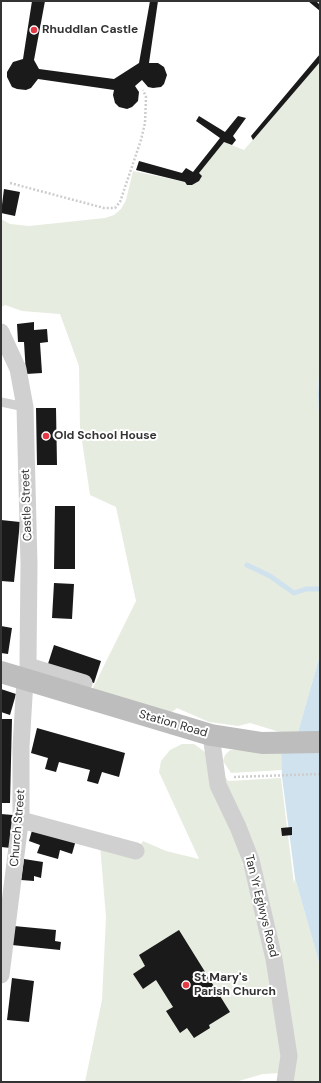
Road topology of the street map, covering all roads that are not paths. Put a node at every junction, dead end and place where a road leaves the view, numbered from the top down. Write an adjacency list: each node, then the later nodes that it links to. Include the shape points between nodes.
1 (2, 335): 3 (street, Castle Street, via 18,369)
2 (1, 402): 3 (lane)
3 (25, 407): 5 (street, Castle Street, via 29,564)
4 (1, 672): 5 (street, Station Road)
5 (27, 676): 6 (street); 7 (street, Station Road); 9 (street, Church Street, via 21,747)
6 (84, 683)
7 (211, 735): 8 (street, Station Road, via 262,743); 12 (street, Tan Yr Eglwys Road, via 218,785 251,860 274,959 289,1056)
8 (320, 742)
9 (20, 820): 10 (street); 11 (street, Church Street)
10 (136, 851)
11 (1, 975)
12 (285, 1082)

